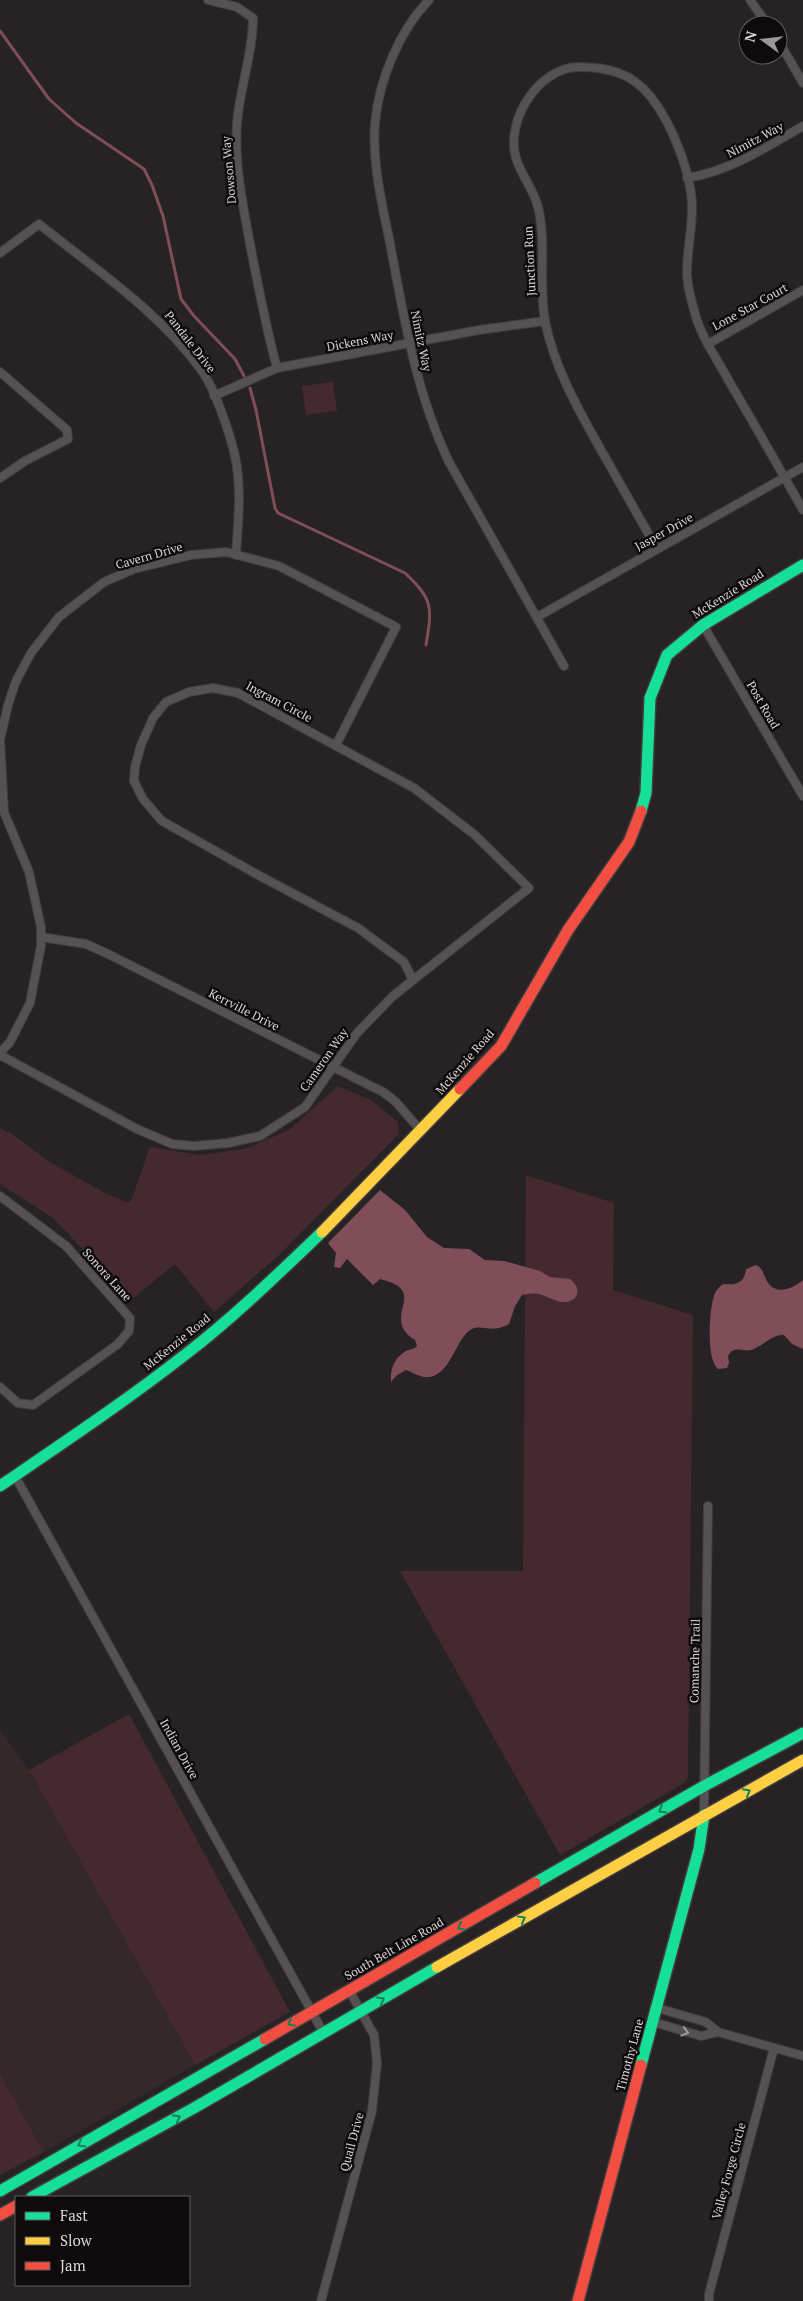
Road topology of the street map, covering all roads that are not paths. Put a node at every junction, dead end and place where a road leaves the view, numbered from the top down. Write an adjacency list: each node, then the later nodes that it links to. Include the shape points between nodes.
1 (208, 0): 14 (street, Dowson Way, via 237,7 253,18 253,38 237,123 237,159 250,244)
2 (429, 0): 12 (street, Nimitz Way, via 400,40 379,96 375,124 377,176)
3 (750, 0): 4 (street)
4 (761, 15)
5 (788, 57): 6 (street)
6 (803, 83)
7 (803, 126): 8 (street, Nimitz Way, via 735,164 707,175)
8 (687, 178): 11 (street, Junction Run, via 670,128 650,96 629,77 602,67 572,67 546,79 526,100 515,125 515,155 537,204 542,232 541,280); 13 (street, Junction Run, via 692,207 687,276 694,314)
9 (0, 252): 16 (street, Pandale Drive, via 39,224 154,315 203,373)
10 (803, 290): 13 (street, Lone Star Court)
11 (546, 321): 12 (street, Dickens Way); 21 (street, Junction Run, via 570,395)
12 (408, 343): 14 (street, Dickens Way); 24 (street, Nimitz Way, via 425,404 445,454)
13 (708, 344): 19 (street, Junction Run)
14 (276, 368): 16 (street, Dickens Way)
15 (0, 372): 18 (street, via 67,430 68,439)
16 (214, 396): 22 (street, Pandale Drive, via 235,457 239,496)
17 (803, 467): 19 (street, Jasper Drive)
18 (0, 478)
19 (784, 478): 20 (street, Junction Run); 21 (street, Jasper Drive)
20 (803, 510)
21 (657, 549): 24 (street, Jasper Drive)
22 (236, 555): 27 (street, Cavern Drive, via 279,566 396,627); 30 (street, Cavern Drive, via 226,552 191,555 134,569 104,582 59,617 30,653 8,705 0,740 1,775 4,812 29,872)
23 (803, 565): 25 (main road, McKenzie Road)
24 (537, 617): 26 (street, Nimitz Way)
25 (703, 625): 28 (street, Post Road); 34 (main road, McKenzie Road, via 667,656 650,698 646,793 629,842 568,930 501,1046)
26 (564, 666)
27 (336, 745): 29 (street, Ingram Circle, via 414,788 475,835); 31 (street, Ingram Circle, via 238,693 213,688 189,692 166,702 153,718 140,744 134,781 143,799 162,821 358,928 404,962)
28 (803, 796)
29 (529, 888): 31 (street, Cameron Way)
30 (41, 937): 32 (street, Cavern Drive, via 30,1003 10,1042); 33 (street, Kerrville Drive, via 86,944)
31 (413, 980): 33 (street, Cameron Way, via 357,1033)
32 (0, 1054): 33 (street, Cameron Way, via 137,1129 172,1144 194,1146 260,1136 305,1107)
33 (333, 1067): 34 (street, Kerrville Drive, via 383,1092 396,1102)
34 (420, 1131): 37 (main road, McKenzie Road, via 262,1290 114,1409)
35 (0, 1196): 36 (street, Sonora Lane, via 66,1246 130,1318 129,1331 118,1344 33,1405 18,1403)
36 (0, 1387)
37 (15, 1476): 38 (main road, McKenzie Road); 46 (street, Indian Drive)
38 (0, 1486)
39 (708, 1506): 42 (street, Comanche Trail)
40 (803, 1733): 42 (main road, South Belt Line Road)
41 (803, 1760): 43 (main road, one-way to 41)
42 (704, 1786): 43 (street, Comanche Trail); 44 (main road, South Belt Line Road, one-way to 44)
43 (704, 1815): 45 (main road, Timothy Lane, via 699,1850); 47 (main road, one-way to 43)
44 (349, 1990): 46 (main road, South Belt Line Road); 47 (street, Quail Drive)
45 (657, 2008): 48 (main road, Timothy Lane); 50 (street, via 706,2022)
46 (311, 2012): 49 (street, Indian Drive); 53 (main road, South Belt Line Road, one-way to 53)
47 (361, 2012): 49 (main road); 61 (street, Quail Drive, via 374,2034 377,2063 372,2111)
48 (653, 2022): 50 (street, one-way to 50, via 701,2036); 62 (main road, Timothy Lane)
49 (323, 2032): 54 (main road, one-way to 49)
50 (718, 2032): 51 (street)
51 (774, 2048): 52 (street); 63 (street, Valley Forge Circle)
52 (803, 2056)
53 (123, 2120): 54 (main road); 55 (main road, South Belt Line Road, one-way to 55)
54 (134, 2141): 57 (main road)
55 (27, 2175): 56 (main road, South Belt Line Road); 58 (main road, via 22,2186)
56 (0, 2191)
57 (34, 2196)
58 (0, 2198)
59 (15, 2207): 60 (main road)
60 (0, 2215)
61 (321, 2301)
62 (578, 2301)
63 (709, 2301)

